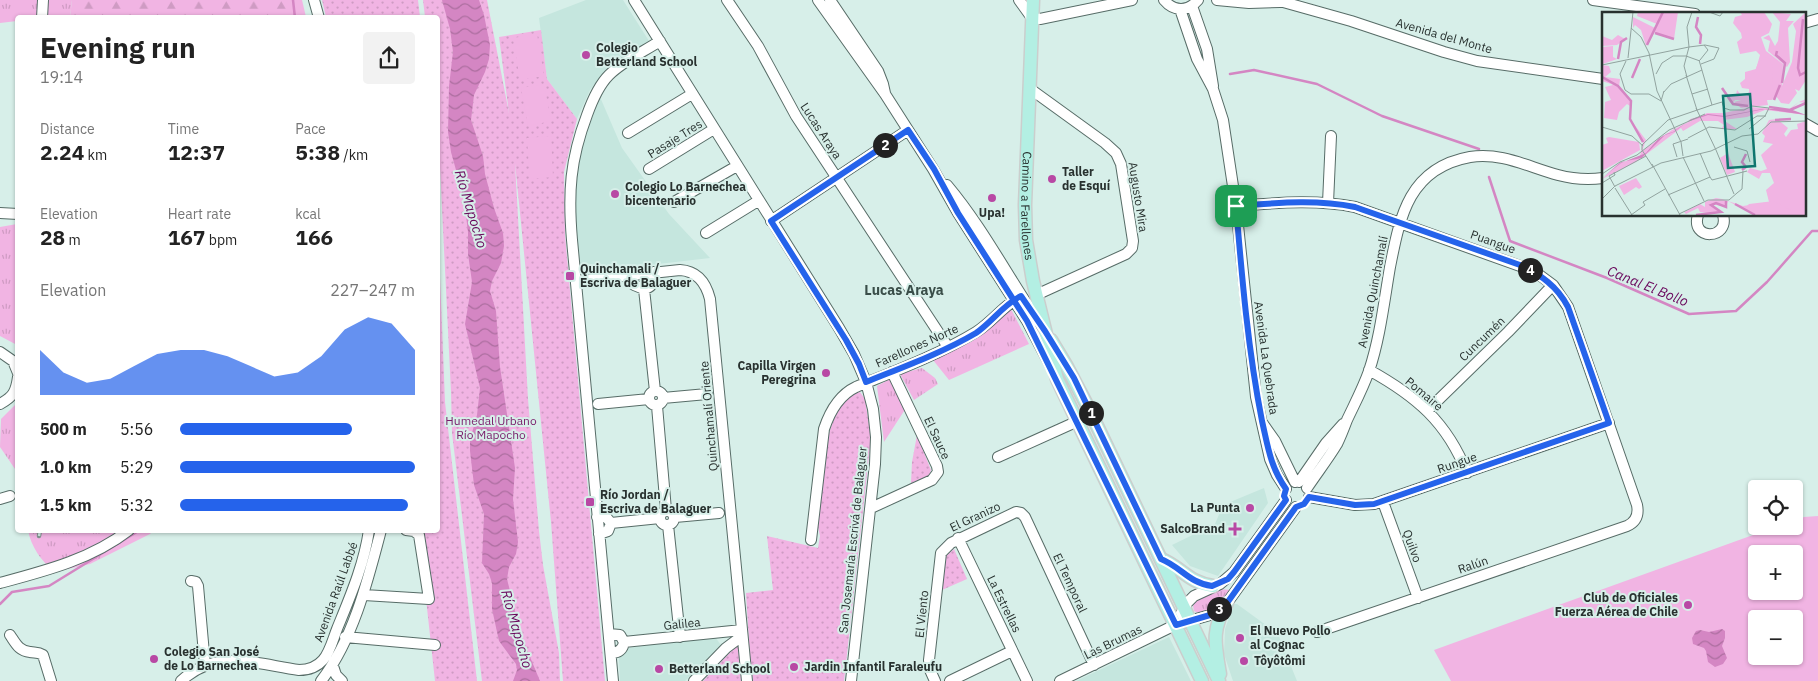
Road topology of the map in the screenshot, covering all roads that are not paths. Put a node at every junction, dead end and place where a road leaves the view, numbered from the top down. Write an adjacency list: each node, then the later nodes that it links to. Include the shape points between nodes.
1 (43, 0): 17 (street)
2 (314, 0): 18 (street)
3 (634, 0): 22 (street, San Josemaría Escrivá de Balaguer)
4 (727, 0): 34 (street, Lucas Araya)
5 (818, 0): 27 (street)
6 (830, 0): 27 (street, via 878,71)
7 (1019, 0): 19 (street)
8 (1033, 0): 19 (main road, Camino a Farellones)
9 (1132, 0): 19 (street, via 1046,19)
10 (1164, 0): 15 (street)
11 (1217, 0): 13 (street, Avenida del Monte)
12 (1593, 0): 16 (street)
13 (1278, 1): 23 (street, Avenida del Monte, via 1338,16 1477,61)
14 (1195, 3): 15 (street); 25 (street, Avenida La Quebrada, via 1209,57)
15 (1180, 9): 25 (street, Avenida La Quebrada, via 1197,59)
16 (1680, 12)
17 (42, 15)
18 (318, 15)
19 (1032, 18): 24 (main road, Camino a Farellones)
20 (1818, 18): 21 (street)
21 (1806, 22)
22 (660, 41): 26 (street, San Josemaría Escrivá de Balaguer); 49 (street, via 610,74 596,93 586,118 570,185)
23 (1602, 80)
24 (1029, 88): 52 (main road, Camino a Farellones, via 1025,222); 52 (street, Augusto Mira, via 1116,153 1121,164 1133,241 1126,254)
25 (1213, 89): 39 (street, Avenida La Quebrada, via 1228,143)
26 (692, 94): 28 (street, San Josemaría Escrivá de Balaguer); 30 (street)
27 (885, 94): 29 (street)
28 (714, 129): 32 (street, San Josemaría Escrivá de Balaguer); 33 (street, Pasaje Tres)
29 (908, 130): 34 (street); 53 (street, via 958,213)
30 (628, 133)
31 (1331, 136): 38 (street)
32 (737, 166): 36 (street, San Josemaría Escrivá de Balaguer); 37 (street)
33 (650, 169)
34 (836, 178): 44 (street); 55 (street, Lucas Araya)
35 (1602, 178): 45 (street, Avenida Quinchamalí, via 1559,176 1501,157 1466,158 1444,166 1424,180 1408,200)
36 (758, 201): 44 (street, San Josemaría Escrivá de Balaguer); 46 (street)
37 (674, 202)
38 (1328, 203): 39 (street, Puangue); 45 (street, Puangue, via 1355,207)
39 (1236, 206): 73 (street, Avenida La Quebrada, via 1253,375)
40 (0, 213): 41 (street)
41 (15, 214)
42 (1698, 216): 43 (street, via 1698,227 1705,234 1714,234 1722,228)
43 (1723, 216)
44 (771, 221): 61 (street, San Josemaría Escrivá de Balaguer, via 846,340)
45 (1399, 222): 50 (street, Puangue, via 1520,265); 58 (street, Avenida Quinchamalí)
46 (706, 233)
47 (654, 272): 48 (street, Quinchamalí Oriente); 51 (street, via 652,284); 62 (street, Quinchamalí Oriente, via 685,270 695,274 706,287)
48 (631, 275): 49 (street, Quinchamalí Oriente); 51 (street, via 634,285)
49 (576, 281): 65 (street)
50 (1553, 285): 70 (street, Cuncumén); 74 (street, Puangue, via 1568,307)
51 (644, 289): 66 (street)
52 (1036, 294): 54 (main road, Camino a Farellones)
53 (1018, 298): 54 (street); 55 (street, Farellones Norte, via 984,327); 60 (street)
54 (1045, 331): 60 (main road, Camino a Farellones); 99 (main road, via 1074,378)
55 (948, 347): 59 (street, Farellones Norte)
56 (0, 352): 57 (street)
57 (15, 366)
58 (1369, 370): 70 (street, Pomaire, via 1399,387); 77 (street, Avenida Quinchamalí, via 1334,449)
59 (892, 372): 61 (street, Farellones Norte); 83 (street, El Sauce, via 938,472 932,480)
60 (1057, 379): 72 (main road, Camino a Farellones)
61 (866, 382): 83 (street, San Josemaría Escrivá de Balaguer, via 876,437); 97 (street, Farellones Norte, via 844,394 826,422)
62 (719, 384): 64 (street, via 710,387); 67 (street, Quinchamalí Oriente)
63 (15, 390): 68 (street, via 11,398)
64 (707, 394): 66 (street); 67 (street, via 712,400)
65 (586, 397): 69 (street, via 594,397); 71 (street)
66 (656, 398): 69 (street); 87 (street)
67 (721, 402): 81 (street, Quinchamalí Oriente)
68 (0, 404)
69 (598, 404): 71 (street, via 595,410)
70 (1428, 410): 76 (street, Pomaire, via 1450,439)
71 (588, 412): 86 (street)
72 (1078, 422): 75 (street); 108 (main road, Camino a Farellones)
73 (1263, 423): 77 (street, Avenida La Quebrada); 78 (street, Avenida La Quebrada, via 1270,459)
74 (1609, 423): 76 (street, Rungue); 88 (street, Puangue, via 1637,505)
75 (998, 457)
76 (1467, 473): 80 (street, Rungue)
77 (1302, 487): 78 (street); 80 (street, Rungue, via 1355,505); 82 (street, via 1304,504)
78 (1286, 489): 79 (street)
79 (1286, 500): 82 (street); 102 (street, via 1234,572)
80 (1383, 502): 105 (street, Quilvo)
81 (730, 503): 84 (street, via 721,506); 89 (street, Quinchamalí Oriente)
82 (1296, 507): 104 (street)
83 (871, 508): 122 (street, San Josemaría Escrivá de Balaguer)
84 (719, 513): 87 (street); 89 (street, via 723,519)
85 (1021, 513): 96 (street, El Granizo, via 1014,513); 120 (street, El Temporal)
86 (597, 516): 90 (street, via 606,517); 95 (street)
87 (667, 518): 90 (street); 114 (street)
88 (1636, 518): 105 (street, Ralún, via 1627,526)
89 (732, 520): 110 (street, Quinchamalí Oriente)
90 (611, 523): 95 (street, via 608,531)
91 (124, 533): 101 (street, via 66,564)
92 (368, 533): 123 (street, Avenida Raúl Labbé, via 359,572 328,652 321,662)
93 (380, 533): 103 (street)
94 (416, 533): 103 (street, via 429,599)
95 (599, 534): 111 (street)
96 (958, 538): 98 (street, El Granizo); 117 (street, La Estrellas)
97 (811, 540)
98 (943, 550): 133 (street, El Viento, via 929,660)
99 (1161, 559): 102 (main road, via 1195,582); 106 (main road)
100 (191, 581): 119 (street, via 198,586)
101 (0, 583)
102 (1216, 585): 104 (street, via 1229,585); 106 (street, via 1194,596)
103 (364, 595): 113 (street)
104 (1230, 598): 107 (street, via 1210,615); 138 (main road, via 1215,634)
105 (1418, 598): 109 (street, Ralún)
106 (1184, 609): 107 (main road); 108 (street)
107 (1190, 622): 108 (street); 138 (main road)
108 (1176, 625): 120 (street, Las Brumas); 137 (main road, Camino a Farellones)
109 (1317, 632)
110 (742, 633): 114 (street, Galilea); 129 (street); 130 (street, Quinchamalí Oriente)
111 (609, 634): 115 (street, via 620,636); 118 (street)
112 (10, 635): 124 (street, via 24,651 43,655)
113 (345, 637): 116 (street); 121 (street)
114 (680, 637): 115 (street, Galilea)
115 (624, 642): 118 (street, via 620,651)
116 (435, 645)
117 (1012, 651): 134 (street); 135 (street, La Estrellas)
118 (611, 653): 128 (street)
119 (205, 665): 123 (street, via 231,660); 125 (street)
120 (1094, 665): 136 (street, Las Brumas)
121 (333, 666): 126 (street); 127 (street)
122 (852, 666): 131 (street, San Josemaría Escrivá de Balaguer); 132 (street)
123 (306, 670): 126 (street)
124 (51, 681)
125 (181, 681)
126 (319, 681)
127 (342, 681)
128 (613, 681)
129 (694, 681)
130 (747, 681)
131 (851, 681)
132 (858, 681)
133 (935, 681)
134 (950, 681)
135 (1026, 681)
136 (1060, 681)
137 (1202, 681)
138 (1220, 681)

